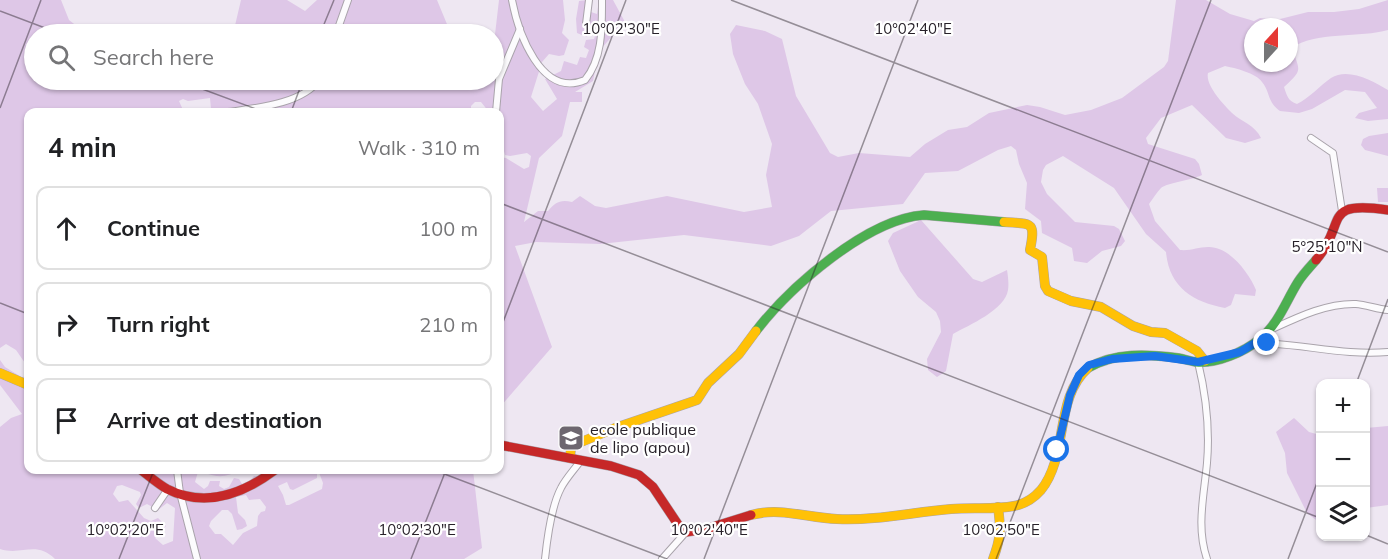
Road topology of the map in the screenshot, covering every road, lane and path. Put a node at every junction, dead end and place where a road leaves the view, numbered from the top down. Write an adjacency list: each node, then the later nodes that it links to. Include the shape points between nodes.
1 (348, 0): 5 (street)
2 (512, 0): 7 (street)
3 (589, 0): 6 (street)
4 (602, 0): 7 (street, via 596,62 585,80 578,83 562,83 542,71)
5 (340, 24)
6 (586, 24)
7 (520, 29): 8 (street)
8 (504, 67)
9 (309, 90): 11 (street, via 277,103)
10 (498, 90): 12 (street)
11 (250, 108)
12 (496, 108)
13 (1311, 138): 15 (street, via 1333,153)
14 (1388, 210): 15 (street)
15 (1342, 211): 17 (street, via 1325,249)
16 (1388, 310): 17 (street, via 1355,304 1326,309)
17 (1267, 332): 18 (street)
18 (1255, 343): 19 (street, via 1349,353); 20 (street, via 1240,352)
19 (1388, 352)
20 (1201, 361): 24 (street, via 1197,351 1166,333 1133,326 1101,307 1048,291 1042,257 1030,250 1034,231 1027,224 911,216 872,233 826,261 767,317 746,347 708,382 697,400 574,445); 31 (street, via 1155,356 1089,365 1079,375 1070,395 1047,482 1028,501); 38 (street, via 1207,461 1200,519)
21 (0, 373): 22 (street)
22 (24, 383)
23 (504, 446): 24 (street)
24 (570, 459): 25 (street)
25 (582, 460): 33 (street, via 626,470 645,479); 35 (street, via 561,486)
26 (147, 474): 29 (street)
27 (178, 474): 30 (street)
28 (270, 474): 30 (street, via 235,494 208,498)
29 (168, 489): 30 (street); 32 (street)
30 (180, 493): 34 (street)
31 (998, 507): 33 (street, via 846,519 764,512); 37 (street, via 1002,528)
32 (155, 508)
33 (686, 532): 36 (street)
34 (197, 559)
35 (545, 559)
36 (662, 559)
37 (993, 559)
38 (1207, 559)

